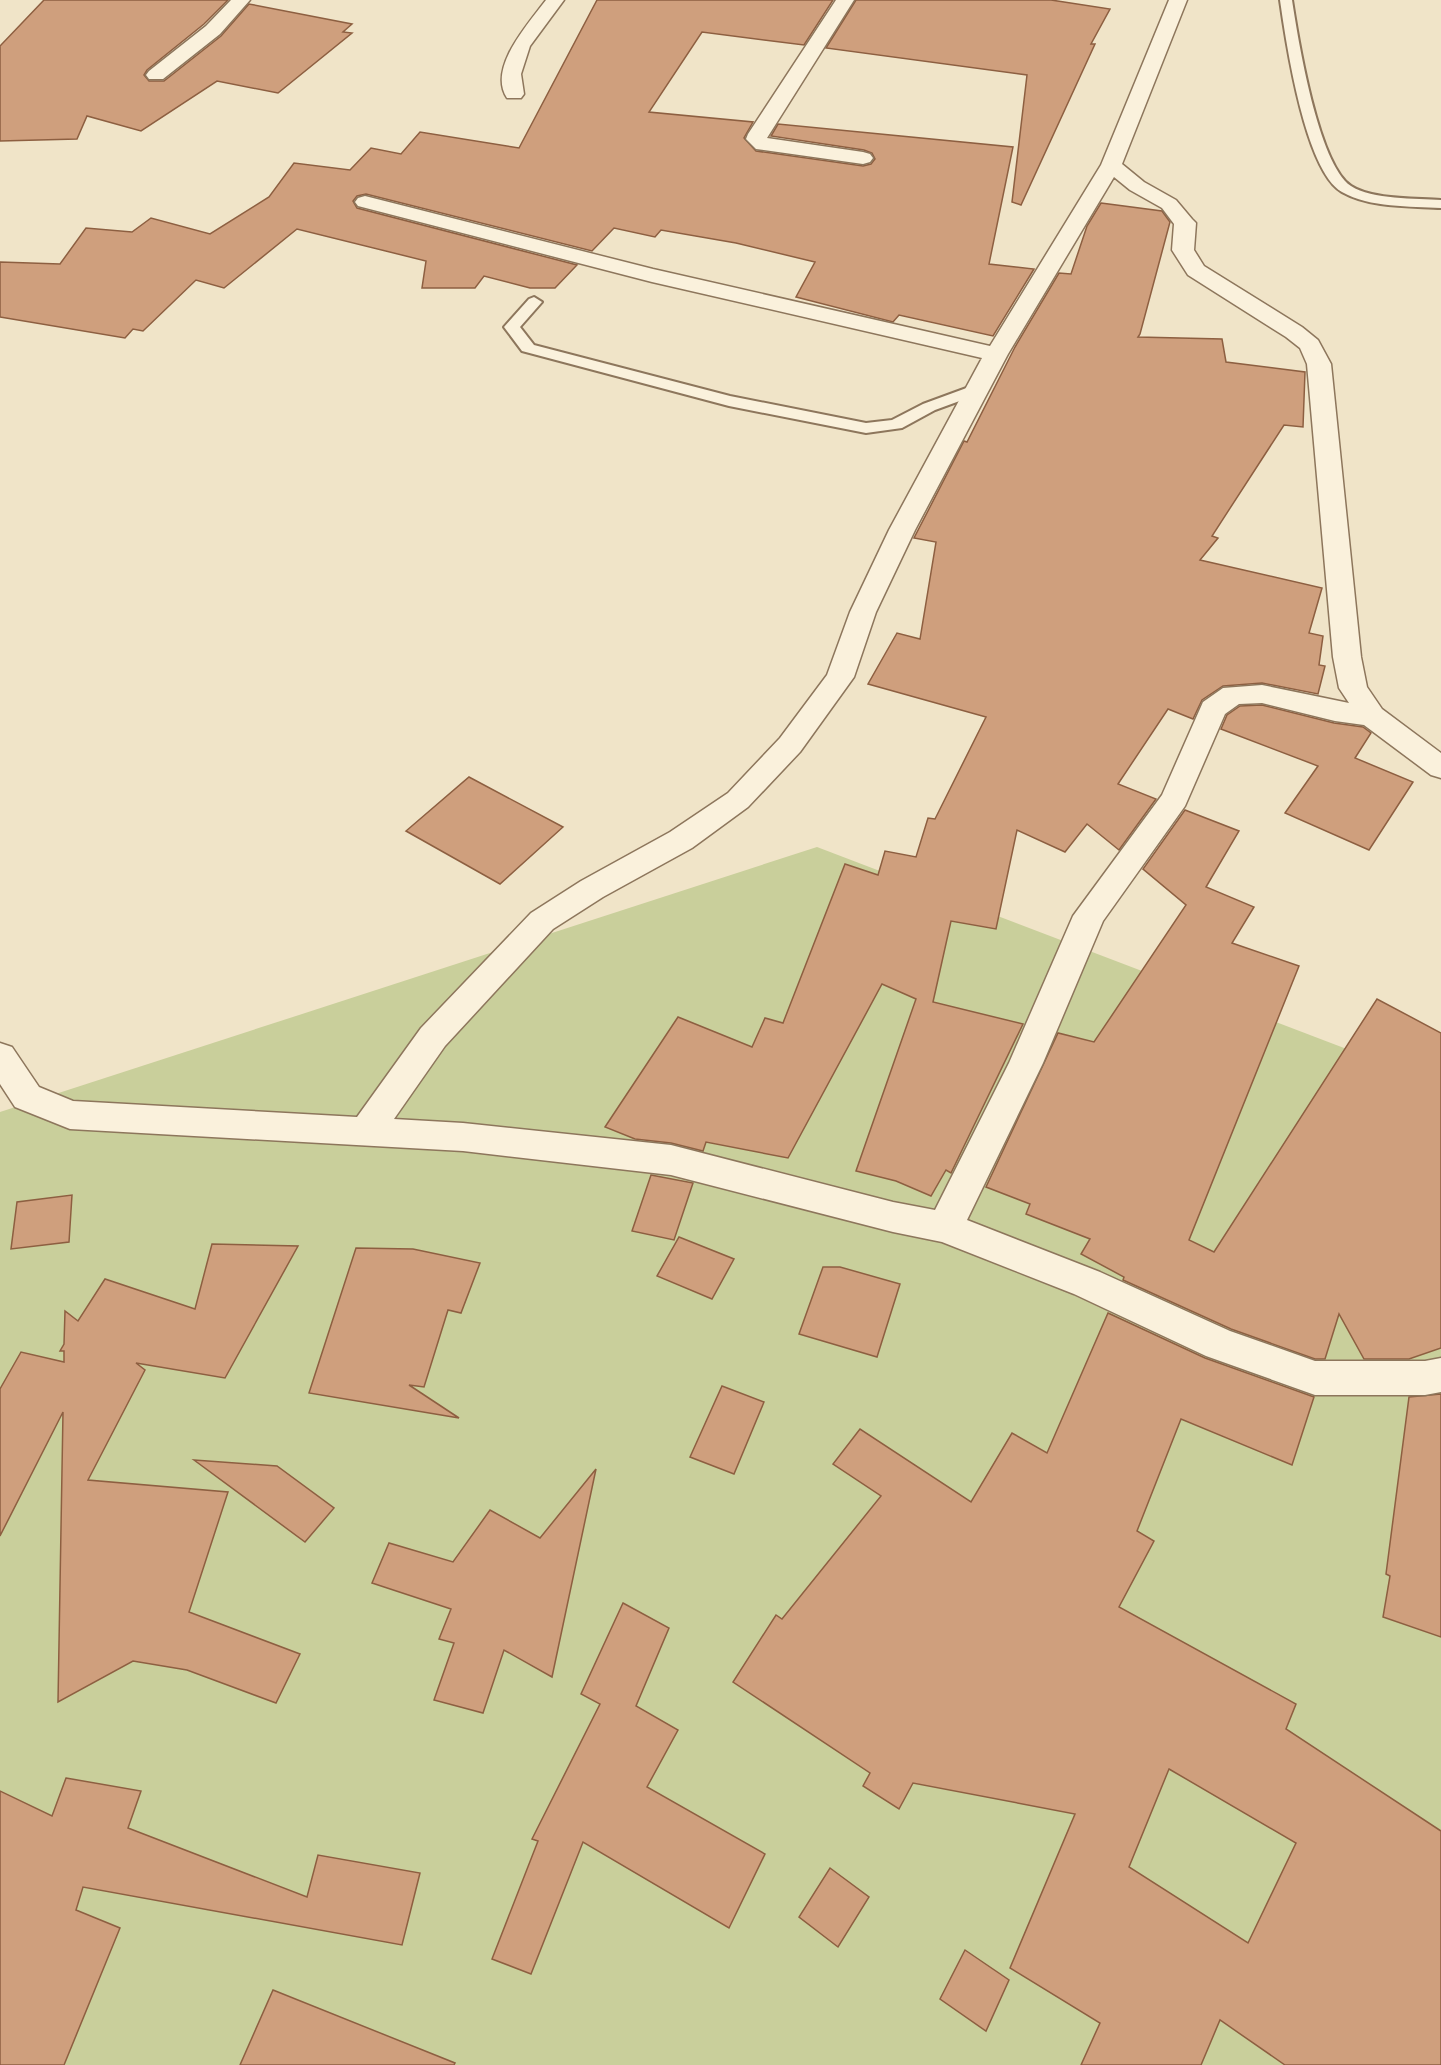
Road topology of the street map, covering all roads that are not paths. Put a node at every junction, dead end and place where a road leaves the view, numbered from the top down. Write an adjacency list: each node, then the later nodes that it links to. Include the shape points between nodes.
1 (241, 0): 6 (street, via 213,30)
2 (555, 0): 7 (street, via 521,46 511,74)
3 (845, 0): 8 (street, via 756,139 763,145)
4 (1178, 0): 9 (street)
5 (1286, 0): 11 (lane, via 1307,106 1331,176 1344,189 1368,196)
6 (156, 75)
7 (514, 94)
8 (863, 158)
9 (1111, 165): 13 (street); 15 (street, via 1169,204 1185,222 1183,250 1196,270 1310,345 1319,364 1347,657 1353,688)
10 (365, 202): 13 (street, via 652,275)
11 (1441, 204)
12 (534, 302): 14 (lane, via 512,327 528,348 729,401 866,428 896,425)
13 (996, 354): 14 (street)
14 (978, 388): 18 (street, via 902,530 864,612 840,677 790,745 738,800 681,840 542,921 433,1037)
15 (1372, 716): 16 (street); 19 (street, via 1262,694 1233,695 1213,709 1175,799 1089,916 1026,1063)
16 (1441, 768)
17 (0, 1056): 18 (street, via 27,1097 70,1115)
18 (366, 1132): 19 (street, via 463,1137 671,1160)
19 (945, 1227): 20 (street, via 1087,1283 1219,1344 1315,1378)
20 (1441, 1375)

